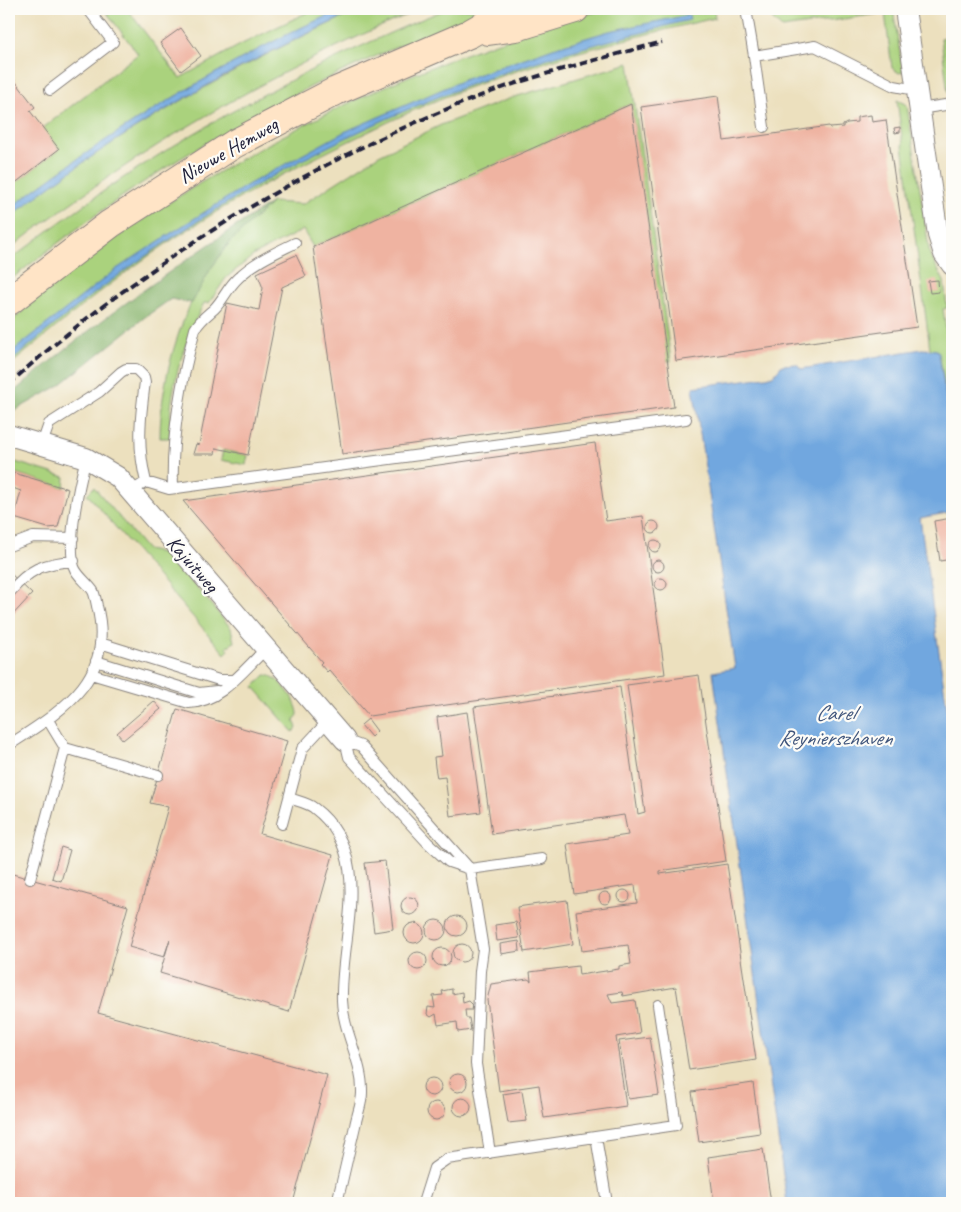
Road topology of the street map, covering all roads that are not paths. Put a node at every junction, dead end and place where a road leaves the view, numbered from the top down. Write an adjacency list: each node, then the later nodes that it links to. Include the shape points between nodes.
1 (88, 9): 9 (lane, via 113,42)
2 (513, 9): 7 (main road, Nieuwe Hemweg)
3 (575, 9): 7 (main road, Nieuwe Hemweg, via 516,27)
4 (746, 9): 8 (lane)
5 (905, 9): 6 (lane); 10 (street)
6 (916, 9)
7 (469, 34): 15 (main road, Nieuwe Hemweg, via 336,91 234,144 110,224)
8 (754, 56): 10 (lane, via 815,46); 12 (lane)
9 (50, 90)
10 (918, 99): 11 (lane); 14 (street, via 938,235 944,254)
11 (952, 104)
12 (764, 127)
13 (295, 243): 21 (lane, via 248,269 195,329 179,394)
14 (952, 265)
15 (9, 301)
16 (686, 419): 21 (lane)
17 (9, 435): 18 (street, Kajuitweg)
18 (42, 444): 19 (street, Kajuitweg); 20 (lane, via 49,424 99,392 121,372 136,369 145,382 140,419)
19 (86, 458): 20 (street, Kajuitweg); 22 (lane, via 77,491)
20 (138, 487): 21 (lane); 27 (street, Kajuitweg)
21 (173, 488)
22 (73, 538): 23 (lane, via 33,537); 24 (lane)
23 (9, 546)
24 (74, 562): 25 (lane, via 43,566 28,574); 26 (lane, via 74,568 93,592 100,623)
25 (9, 593)
26 (100, 644): 28 (lane); 30 (lane, via 219,680)
27 (266, 649): 30 (lane); 33 (street, Kajuitweg)
28 (96, 661): 29 (lane); 31 (lane, via 199,692 213,693)
29 (90, 674): 31 (lane, via 190,703 208,700); 32 (lane, via 71,703)
30 (233, 680): 31 (lane)
31 (223, 689)
32 (48, 720): 35 (lane); 36 (lane)
33 (329, 720): 34 (street, Kajuitweg); 38 (lane, via 302,748)
34 (345, 740): 41 (lane, via 361,746); 41 (lane, via 349,757 428,843 449,862)
35 (9, 745)
36 (65, 748): 37 (lane); 42 (lane)
37 (158, 775)
38 (289, 798): 39 (lane); 46 (lane, via 313,807 338,835 349,867 350,919 342,999 346,1031 360,1069 362,1094)
39 (282, 824)
40 (542, 859): 41 (lane)
41 (470, 869): 45 (lane, via 483,949 476,1064)
42 (30, 879)
43 (658, 1005): 44 (lane, via 676,1125)
44 (596, 1137): 45 (lane); 48 (lane)
45 (490, 1153): 47 (lane, via 436,1165)
46 (336, 1203)
47 (423, 1203)
48 (607, 1203)

